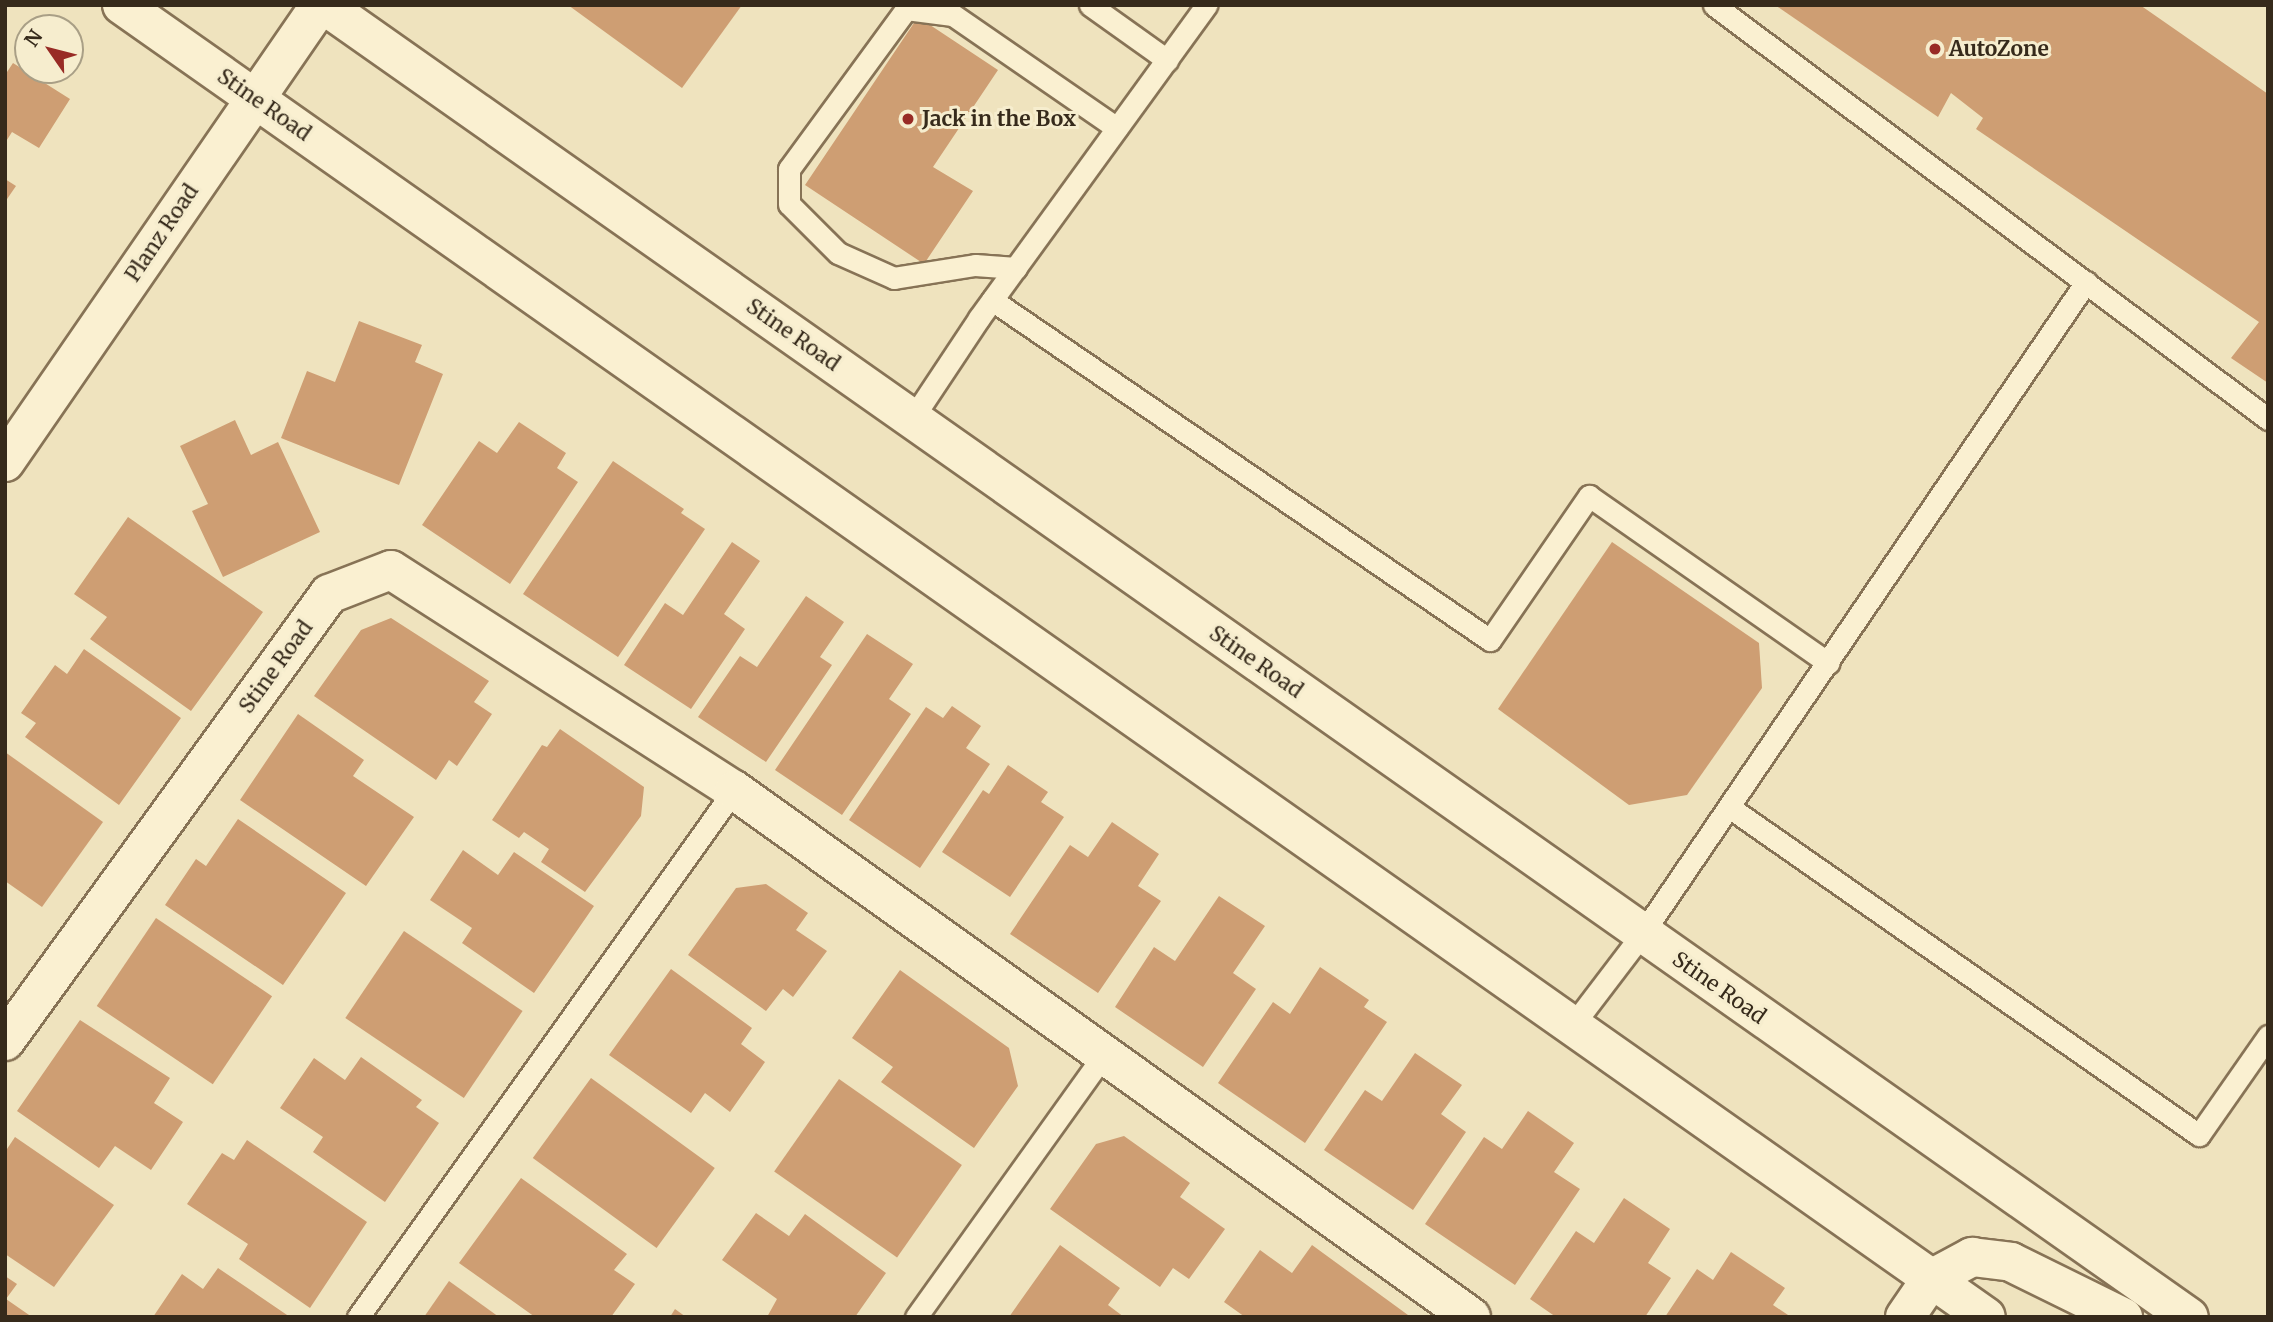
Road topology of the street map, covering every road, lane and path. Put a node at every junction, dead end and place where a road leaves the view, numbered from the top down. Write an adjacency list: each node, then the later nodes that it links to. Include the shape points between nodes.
1 (122, 5): 7 (main road, Stine Road)
2 (322, 5): 7 (main road, Planz Road); 12 (main road, Stine Road)
3 (1090, 5): 6 (lane)
4 (1206, 5): 6 (lane)
5 (1714, 5): 10 (lane)
6 (1167, 60): 8 (lane)
7 (255, 98): 14 (main road, Planz Road); 20 (main road, Stine Road)
8 (1117, 128): 9 (lane); 9 (lane, via 953,15 906,9 789,169 789,204 838,253 894,278 975,265)
9 (1016, 268): 11 (lane)
10 (2085, 282): 13 (lane); 15 (lane)
11 (992, 300): 12 (lane); 15 (lane, via 1490,640 1590,496)
12 (912, 419): 18 (main road, Stine Road)
13 (2268, 419)
14 (5, 462)
15 (1828, 663): 17 (lane)
16 (734, 790): 19 (main road, Stine Road, via 391,570 329,594); 22 (main road, Stine Road); 25 (lane)
17 (1729, 807): 18 (lane); 21 (lane, via 2199,1135)
18 (1642, 934): 20 (lane); 30 (main road, Stine Road)
19 (12, 1017)
20 (1572, 1026): 23 (main road, Stine Road)
21 (2268, 1037)
22 (1104, 1054): 24 (main road, Stine Road); 26 (lane)
23 (1931, 1279): 27 (main road); 28 (main road, Stine Road); 29 (main road, via 1972,1257 2011,1262)
24 (1465, 1315)
25 (358, 1317)
26 (916, 1317)
27 (1905, 1317)
28 (1986, 1317)
29 (2123, 1317)
30 (2189, 1317)

